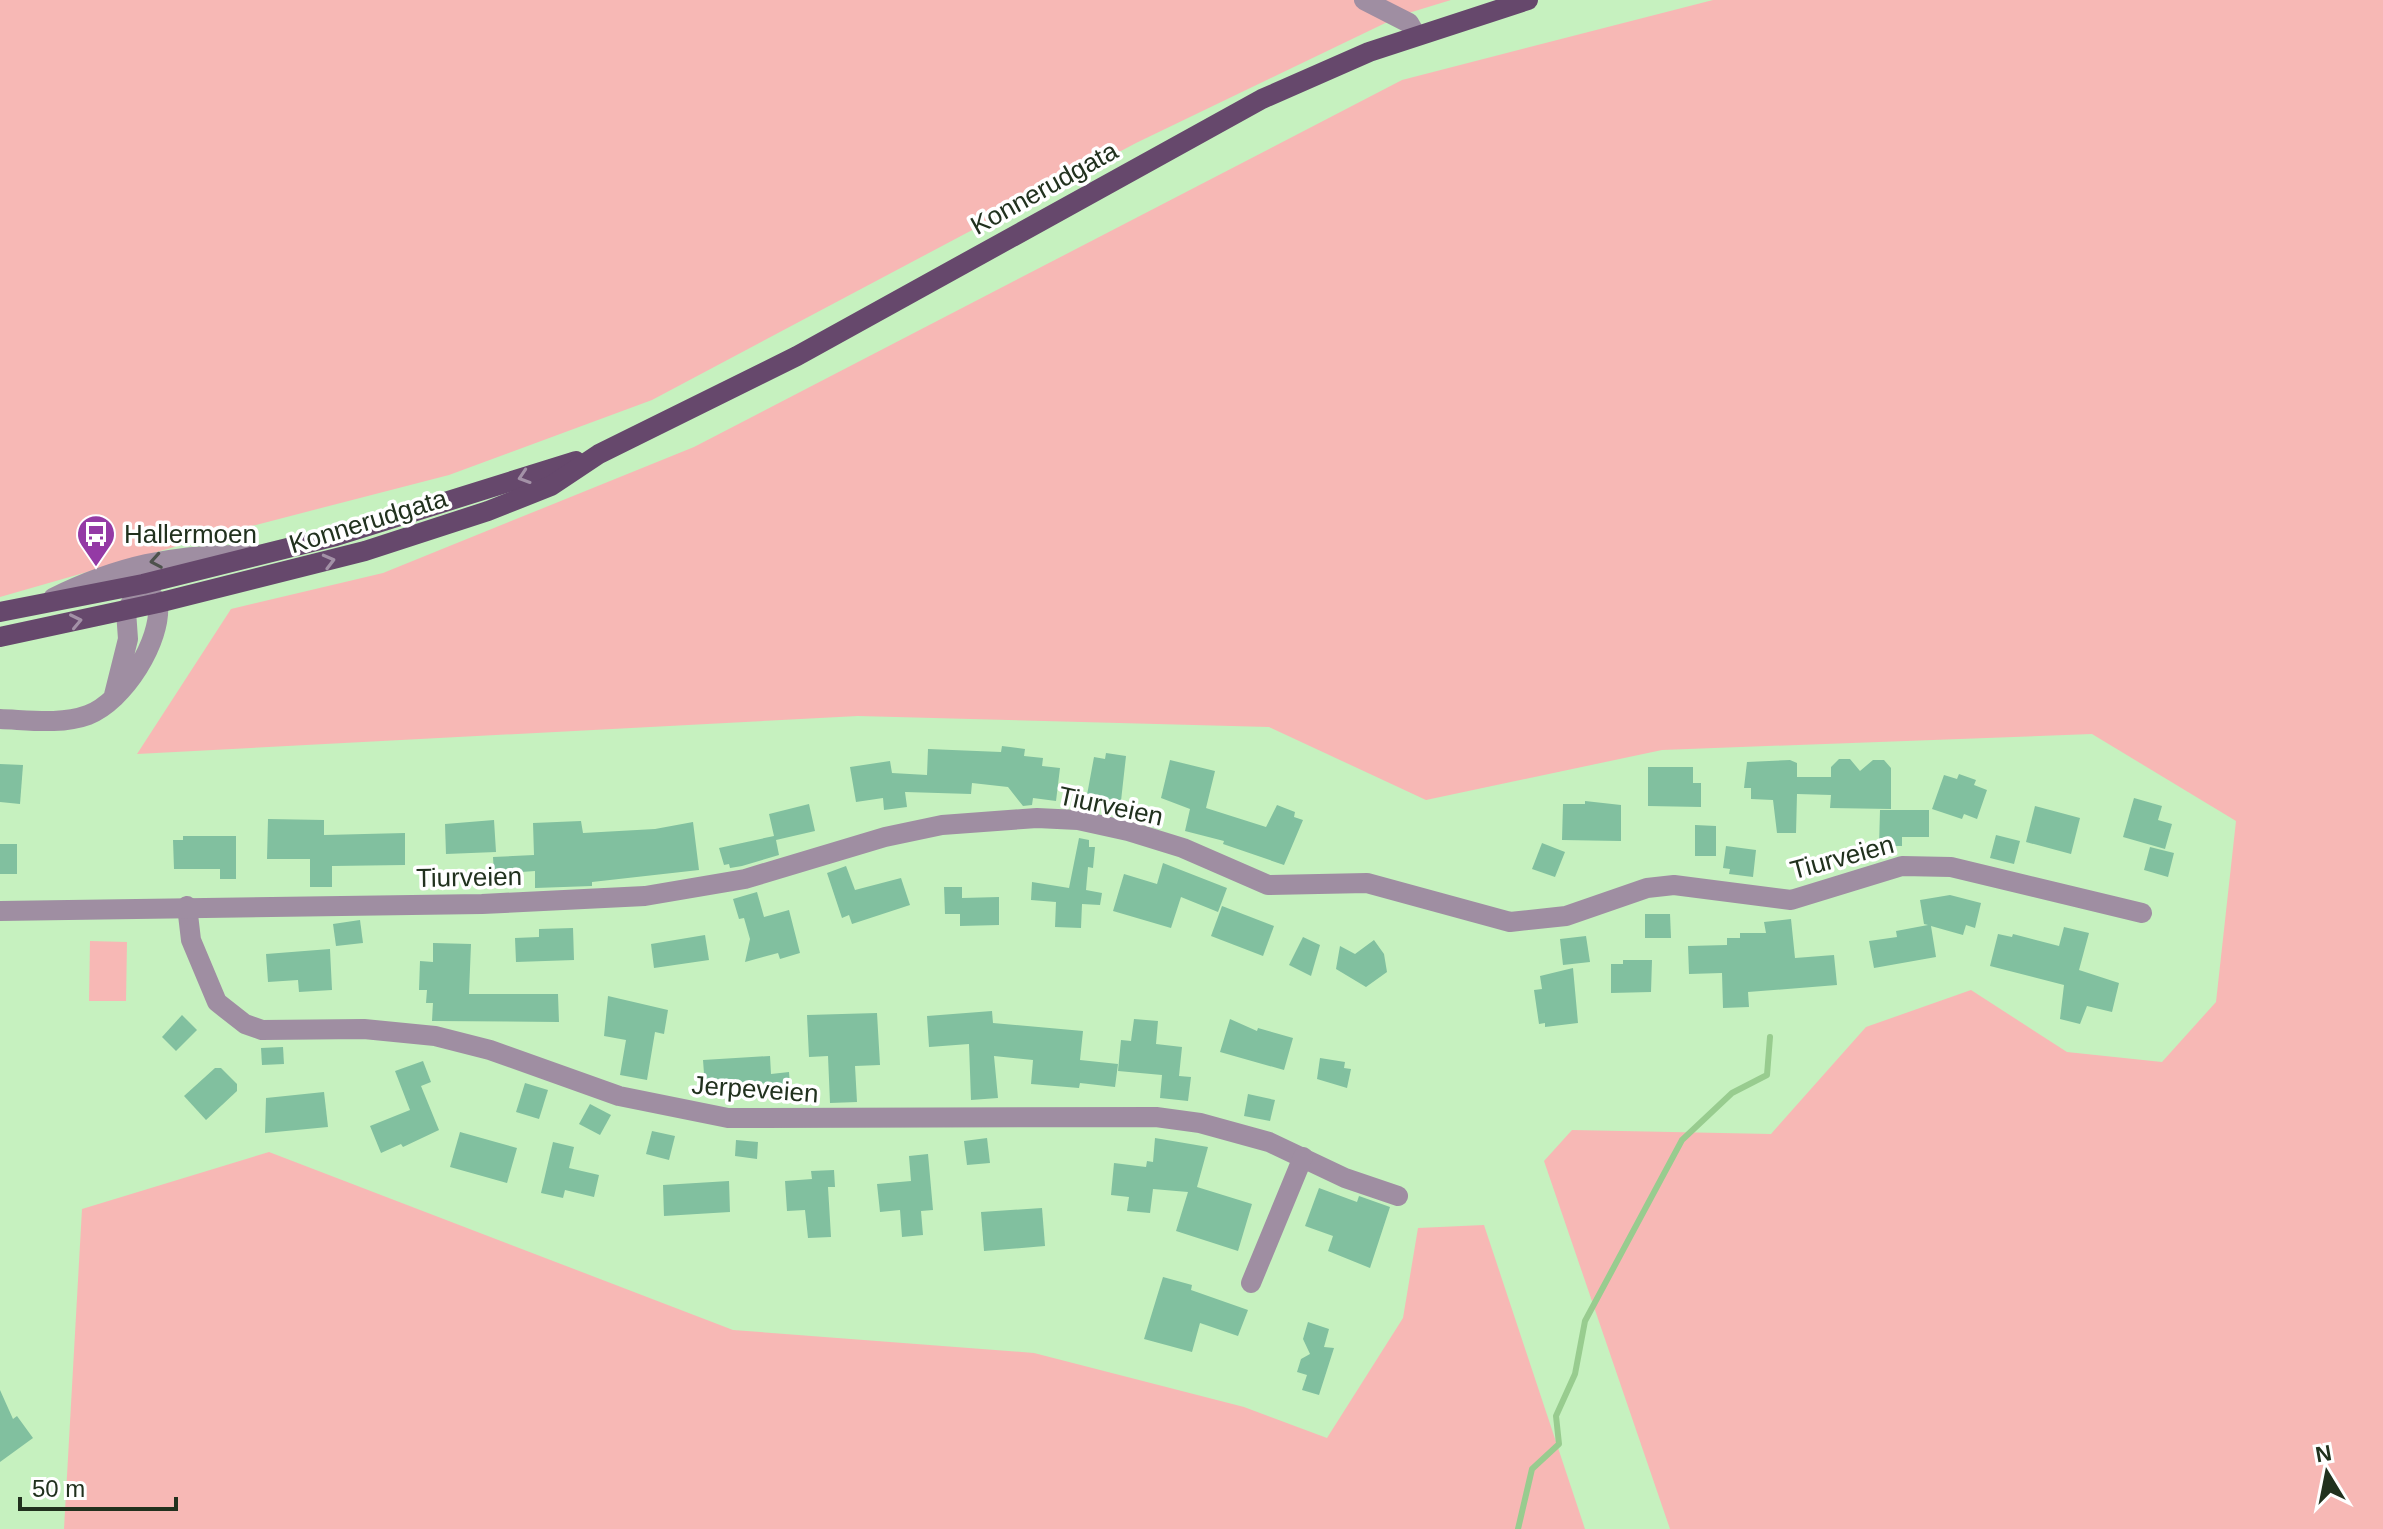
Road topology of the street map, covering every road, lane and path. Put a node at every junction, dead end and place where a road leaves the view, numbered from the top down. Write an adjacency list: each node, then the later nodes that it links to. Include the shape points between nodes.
1 (1364, 0): 3 (street, via 1409,23)
2 (1528, 0): 3 (main road, Konnerudgata)
3 (1416, 35): 4 (main road, Konnerudgata, via 1262,99 797,356)
4 (599, 454): 5 (main road, Konnerudgata, one-way to 5); 8 (main road, Konnerudgata, one-way to 4, via 430,531 551,486)
5 (262, 556): 6 (main road, Konnerudgata); 7 (street, one-way to 7, via 157,560 101,574)
6 (143, 584): 7 (main road, Konnerudgata); 8 (street); 9 (street)
7 (49, 600): 10 (main road, Konnerudgata)
8 (158, 603): 9 (main road, Konnerudgata); 12 (street, via 151,648)
9 (126, 611): 11 (main road, Konnerudgata, one-way to 9); 12 (street, via 128,639)
10 (0, 612)
11 (0, 637)
12 (114, 695): 13 (street, via 87,715 44,721)
13 (0, 719)
14 (187, 906): 15 (street, Tiurveien); 16 (street, Tiurveien, via 482,904 645,896 745,879 928,828 1037,818 1128,831 1268,885 1367,883 1510,922 1566,916 1624,893 1674,885 1791,900 1922,864); 17 (street, Jerpeveien, via 191,940 217,1002 262,1030 364,1029 435,1036 619,1096 728,1118 1156,1117 1239,1132)
15 (0, 911)
16 (2142, 913)
17 (1303, 1157): 18 (street, Jerpeveien); 19 (street)
18 (1398, 1196)
19 (1251, 1283)

